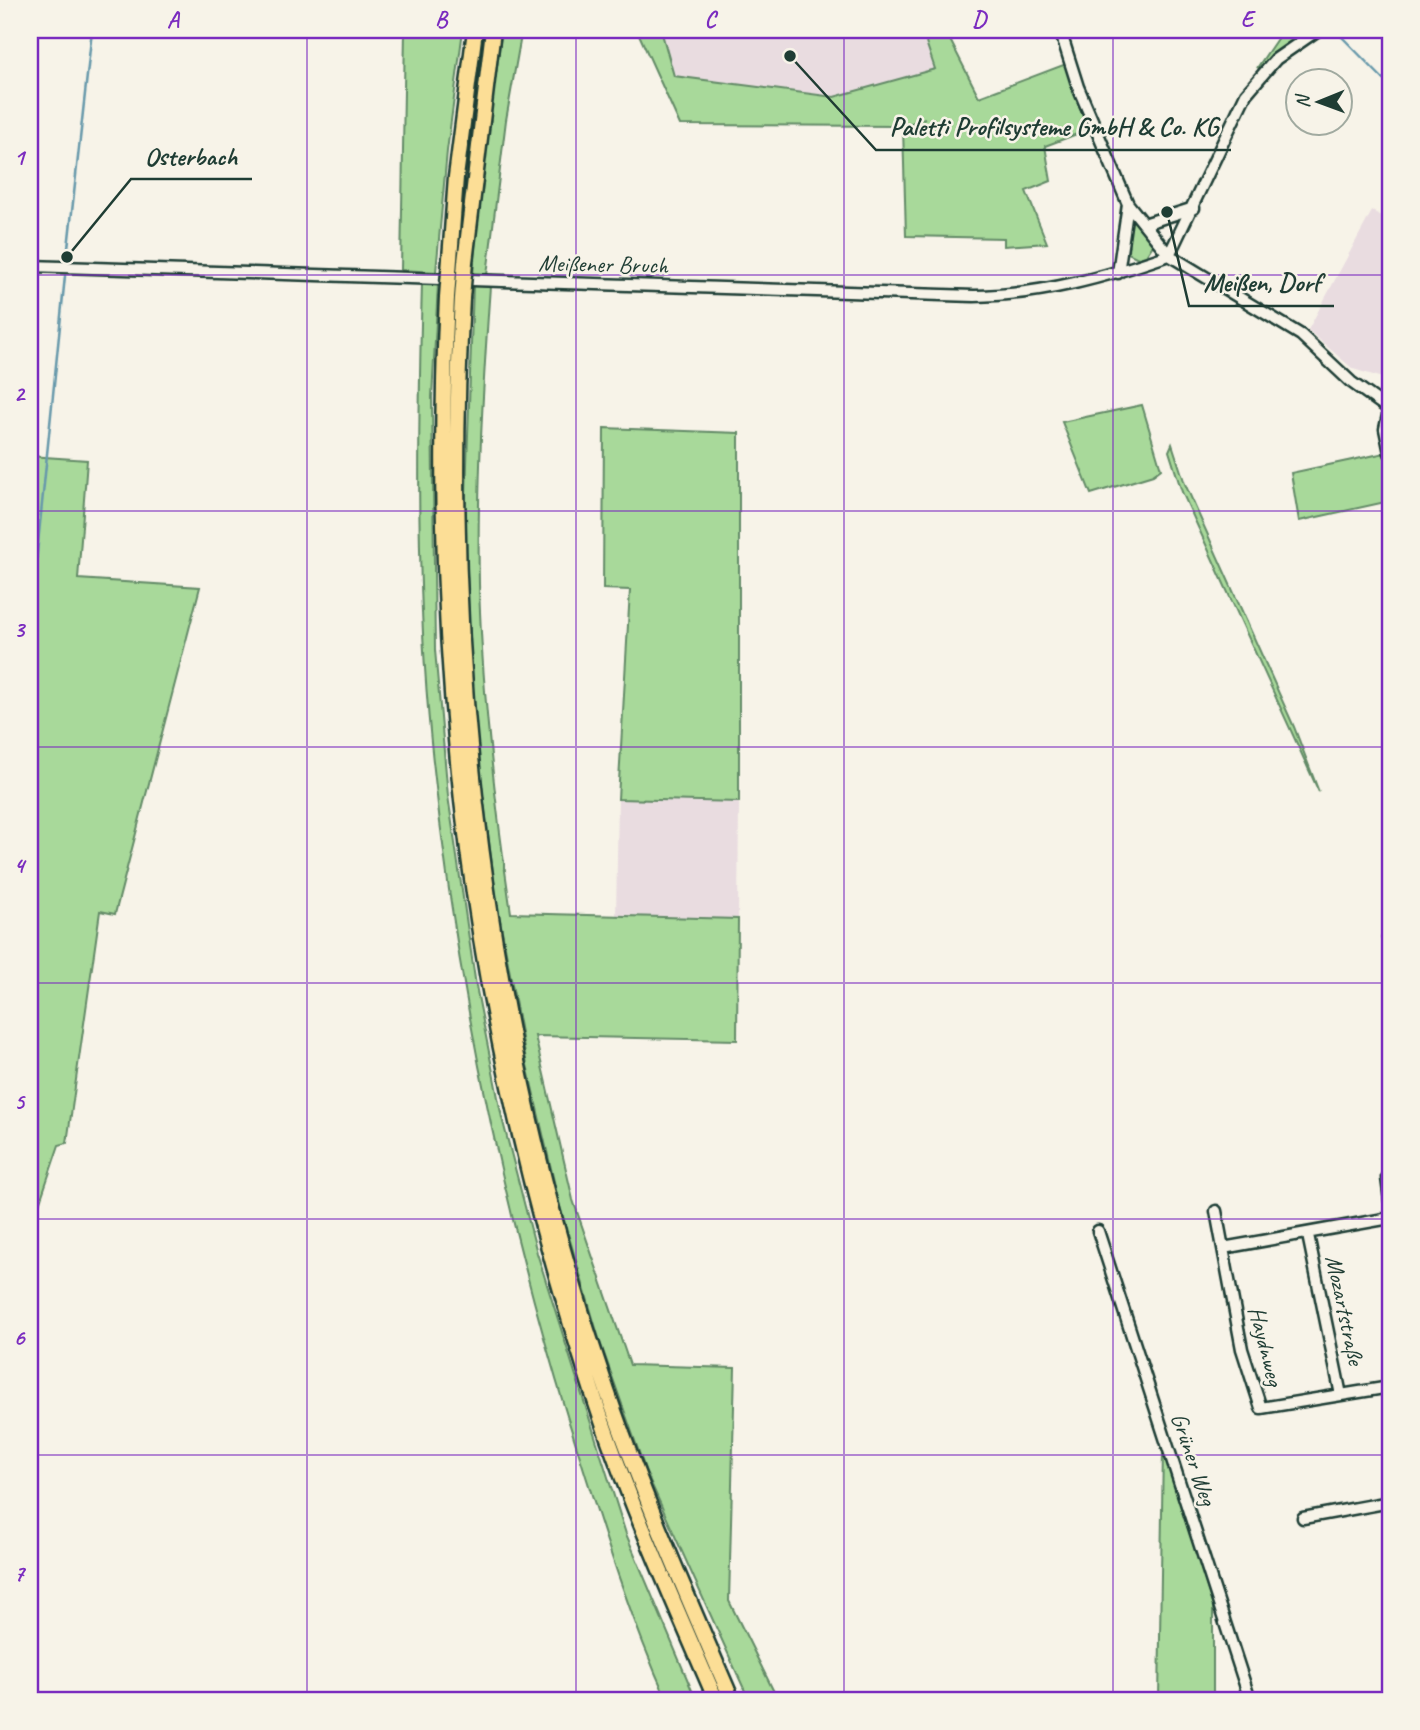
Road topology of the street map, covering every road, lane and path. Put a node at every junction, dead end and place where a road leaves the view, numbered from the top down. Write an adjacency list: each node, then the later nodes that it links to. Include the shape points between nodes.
1 (475, 30): 9 (highway, via 456,177)
2 (493, 30): 9 (highway)
3 (1060, 30): 5 (street, via 1078,87)
4 (1318, 30): 6 (street, via 1276,59 1246,94)
5 (1128, 204): 7 (street); 11 (street)
6 (1194, 208): 7 (street); 8 (street)
7 (1144, 224): 8 (street)
8 (1169, 255): 11 (street, Meißener Bruch); 13 (street, via 1301,335 1351,382)
9 (457, 261): 12 (highway, bridge)
10 (30, 266): 11 (street, Meißener Bruch, via 974,296 1014,296)
11 (1118, 273)
12 (455, 297): 26 (highway, via 442,481 450,689 469,873 496,1035 536,1205 592,1393 641,1527); 27 (highway, via 456,481 465,700 484,872 511,1032 551,1202 606,1388 660,1534)
13 (1390, 410): 14 (street, via 1385,429)
14 (1390, 453)
15 (1387, 1178): 16 (street)
16 (1390, 1201)
17 (1216, 1210): 21 (street, Haydnweg)
18 (1390, 1218): 20 (street)
19 (1098, 1231): 28 (street, Grüner Weg)
20 (1308, 1235): 21 (street); 23 (street, Mozartstraße)
21 (1223, 1248): 23 (street, Haydnweg, via 1242,1349 1261,1408)
22 (1390, 1387): 23 (street, Haydnweg)
23 (1341, 1395)
24 (1390, 1502): 25 (street)
25 (1303, 1518)
26 (716, 1700)
27 (732, 1700)
28 (1250, 1700)

